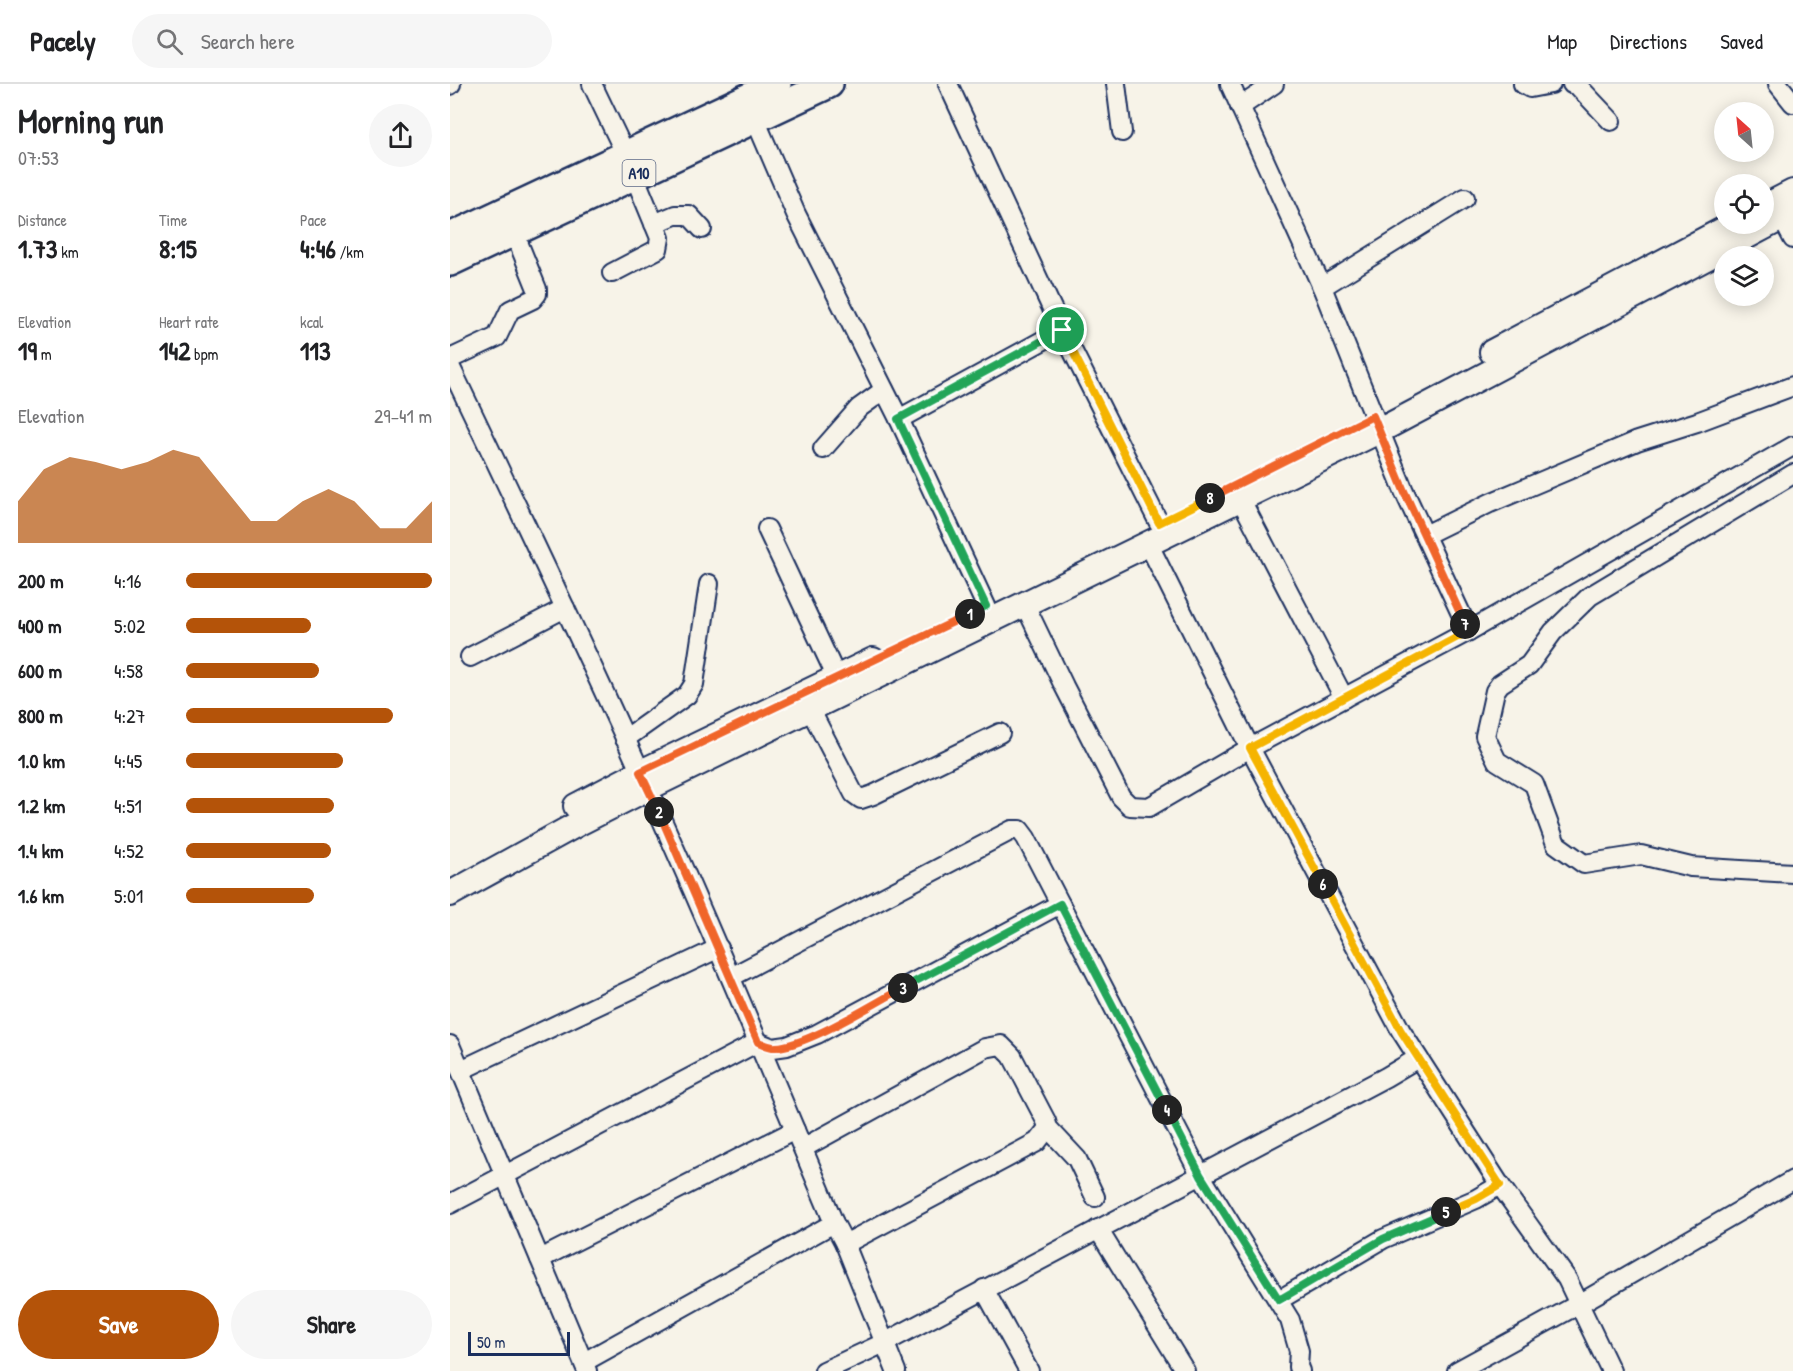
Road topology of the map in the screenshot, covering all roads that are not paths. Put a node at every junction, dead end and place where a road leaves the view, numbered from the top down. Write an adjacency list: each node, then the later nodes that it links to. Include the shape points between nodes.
1 (592, 84): 17 (street)
2 (777, 84): 17 (highway, A10)
3 (829, 84): 14 (highway, A10)
4 (948, 84): 29 (street)
5 (1116, 84): 16 (street)
6 (1230, 84): 13 (street)
7 (1274, 84): 13 (street)
8 (1523, 84): 9 (street, via 1530,88)
9 (1551, 84)
10 (1572, 84): 15 (street)
11 (1778, 84): 12 (street)
12 (1793, 103)
13 (1240, 107): 28 (street)
14 (754, 119): 17 (highway, A10); 33 (street, via 796,214)
15 (1611, 120)
16 (1122, 132)
17 (630, 165): 21 (street); 23 (highway, A10); 25 (highway, A10)
18 (1793, 192): 20 (main road)
19 (1465, 198): 28 (street)
20 (1783, 219): 35 (main road)
21 (654, 224): 22 (street, via 689,214); 27 (street, via 660,238 658,249)
22 (702, 229)
23 (514, 232): 26 (highway, A10); 30 (street, via 537,294 510,310 497,337)
24 (1716, 234): 35 (main road)
25 (450, 237)
26 (450, 262)
27 (612, 273)
28 (1322, 287): 35 (street)
29 (1062, 330): 34 (street); 40 (street)
30 (450, 359)
31 (450, 366): 47 (street)
32 (1793, 386): 42 (street, via 1637,441)
33 (884, 390): 34 (street); 37 (street, via 859,408)
34 (898, 419): 46 (street)
35 (1376, 423): 39 (main road); 40 (main road); 42 (street)
36 (1793, 446): 48 (street)
37 (823, 449)
38 (1793, 474): 57 (street, via 1590,596 1553,632 1529,665 1500,684 1485,736 1497,761 1534,784 1556,844 1584,864 1641,855 1691,867)
39 (1240, 500): 43 (main road); 51 (street)
40 (1159, 523): 46 (main road)
41 (767, 529): 50 (street)
42 (1425, 535): 48 (street)
43 (1149, 545): 45 (main road); 55 (street)
44 (709, 584): 54 (street, via 694,684 687,695)
45 (1025, 605): 52 (main road); 55 (street, via 1121,797 1130,806 1149,807)
46 (986, 606): 50 (main road)
47 (565, 608): 49 (street); 54 (street)
48 (1469, 631): 51 (street)
49 (470, 657)
50 (837, 678): 56 (main road)
51 (1344, 698): 55 (street)
52 (810, 709): 53 (street, via 854,794 861,799); 56 (main road)
53 (1000, 733)
54 (625, 739): 56 (street)
55 (1250, 748): 65 (street)
56 (644, 780): 58 (main road); 59 (main road, via 581,822); 61 (street)
57 (1793, 873)
58 (450, 875)
59 (450, 894)
60 (1060, 904): 62 (street, via 1026,838 1020,830 1012,830); 63 (street, via 817,1034 773,1048); 71 (street)
61 (718, 948): 62 (street); 66 (street)
62 (731, 977): 63 (street)
63 (758, 1042): 68 (street); 70 (street)
64 (450, 1045): 66 (street)
65 (1418, 1058): 71 (street); 73 (street)
66 (461, 1070): 70 (street)
67 (1048, 1128): 69 (street, via 1012,1056 1001,1045 985,1048); 74 (street, via 1077,1159); 78 (street, via 1037,1143)
68 (795, 1130): 69 (street); 79 (street)
69 (803, 1148): 76 (street)
70 (505, 1176): 75 (street); 79 (street)
71 (1201, 1176): 77 (street); 81 (street)
72 (1793, 1180): 82 (street)
73 (1500, 1185): 81 (street, via 1383,1239); 82 (street, via 1567,1279)
74 (1095, 1197)
75 (450, 1204)
76 (834, 1223): 78 (street); 84 (street)
77 (1098, 1229): 80 (street); 89 (street)
78 (845, 1244): 83 (street)
79 (540, 1259): 84 (street)
80 (984, 1289): 83 (street); 88 (street)
81 (1279, 1300): 85 (street, via 1299,1351)
82 (1579, 1304): 90 (street); 91 (street)
83 (884, 1343): 86 (street); 87 (street)
84 (585, 1366)
85 (1296, 1370)
86 (824, 1371)
87 (896, 1371)
88 (1029, 1371)
89 (1185, 1371)
90 (1457, 1371)
91 (1611, 1371)

